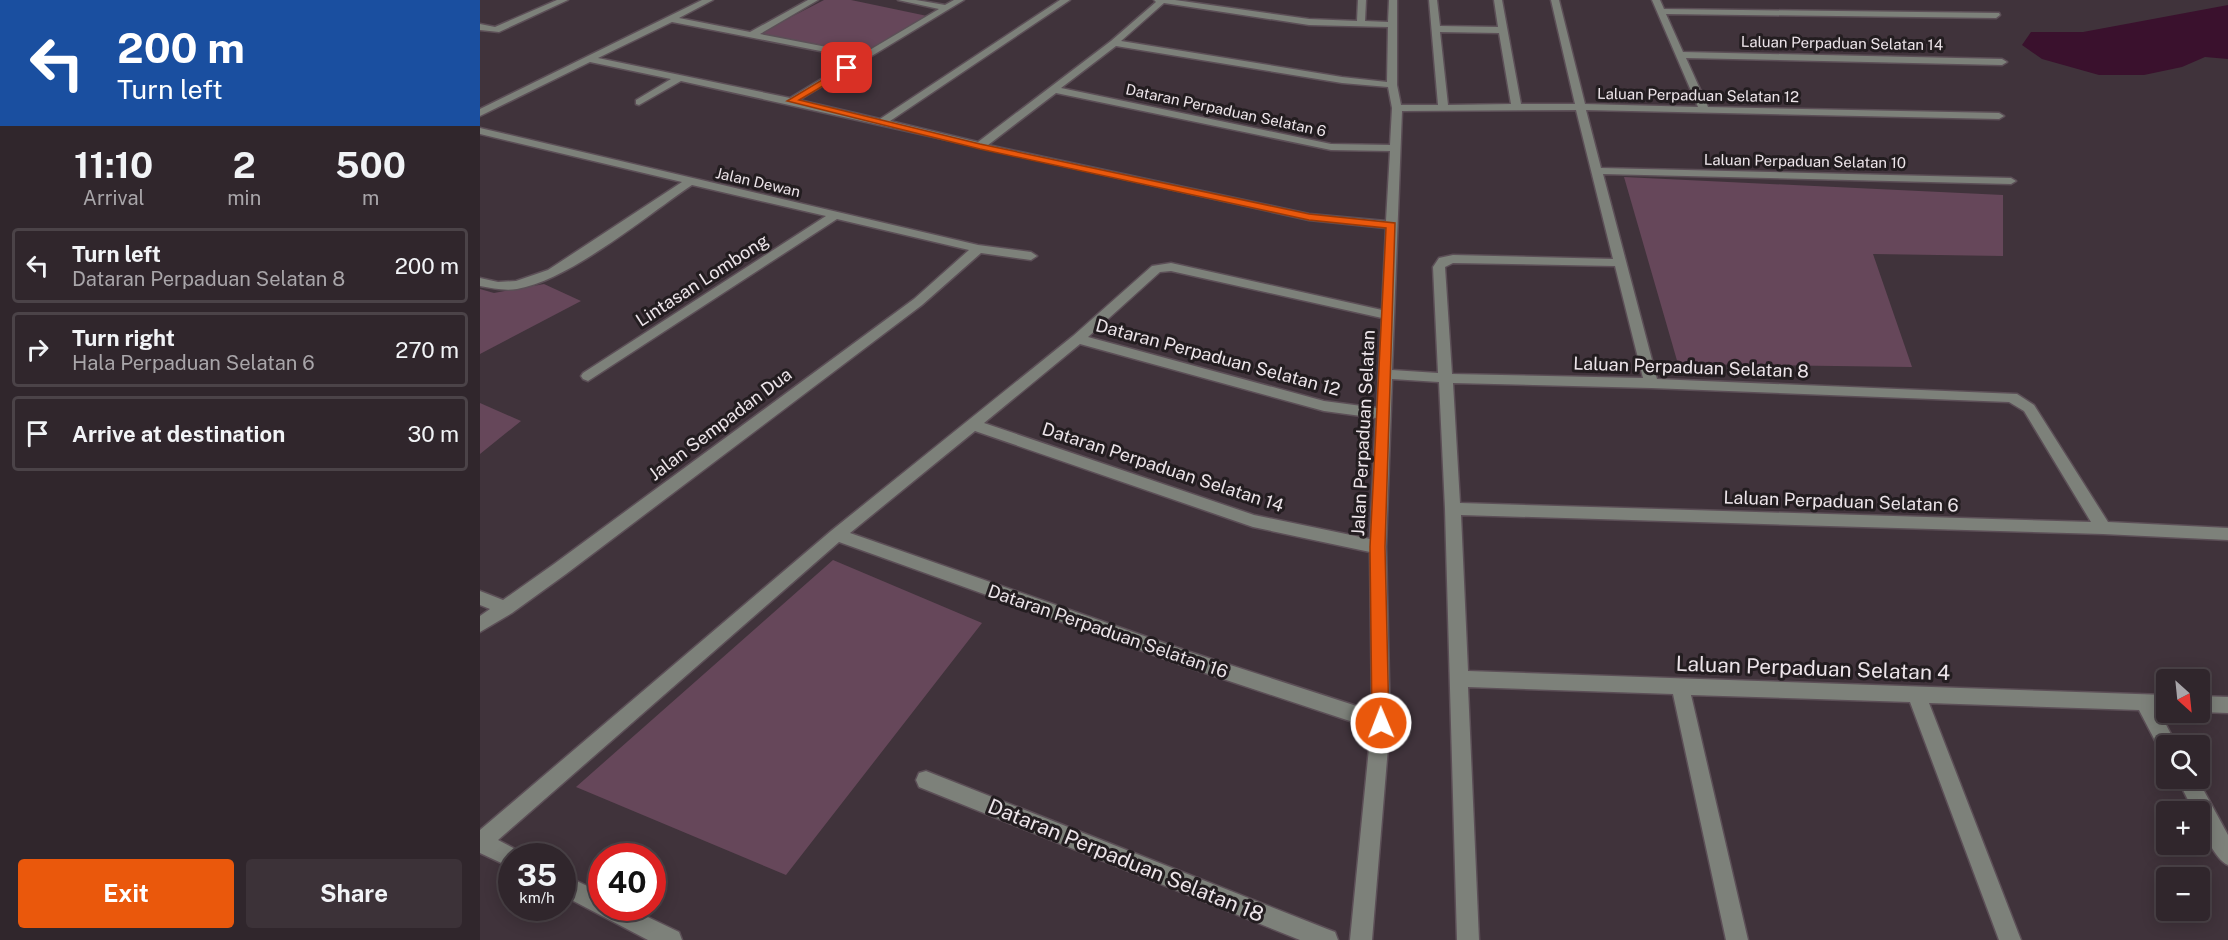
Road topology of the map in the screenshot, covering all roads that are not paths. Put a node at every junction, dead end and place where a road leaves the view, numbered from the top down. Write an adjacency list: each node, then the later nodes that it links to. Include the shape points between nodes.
1 (564, 0): 22 (street, via 496,30)
2 (709, 0): 17 (street)
3 (813, 0): 23 (street)
4 (902, 0): 14 (street)
5 (960, 0): 14 (street)
6 (1066, 0): 41 (street)
7 (1160, 0): 18 (street, via 1252,9 1309,22); 24 (street)
8 (1362, 0): 18 (street)
9 (1393, 0): 19 (street, Jalan Perpaduan Selatan)
10 (1433, 0): 20 (street)
11 (1498, 0): 21 (street)
12 (1555, 0): 34 (street)
13 (1656, 0): 15 (street)
14 (947, 8): 26 (street)
15 (1661, 11): 16 (street); 25 (street)
16 (1996, 15)
17 (671, 19): 23 (street); 27 (street)
18 (1361, 23): 19 (street)
19 (1393, 25): 30 (street, Jalan Perpaduan Selatan)
20 (1437, 29): 21 (street); 36 (street)
21 (1503, 30): 37 (street)
22 (480, 33)
23 (751, 35): 26 (street)
24 (1114, 43): 30 (street); 31 (street)
25 (1681, 55): 28 (street, Laluan Perpaduan Selatan 14); 38 (street)
26 (865, 57): 32 (street)
27 (588, 59): 29 (street); 39 (street)
28 (2002, 62)
29 (680, 78): 32 (street); 33 (street)
30 (1392, 85): 35 (street, Jalan Perpaduan Selatan)
31 (1052, 89): 43 (street); 44 (street, Dataran Perpaduan Selatan 6, via 1331,147)
32 (791, 101): 41 (street)
33 (639, 102)
34 (1579, 107): 37 (street, Laluan Perpaduan Selatan 12); 38 (street, Laluan Perpaduan Selatan 12); 45 (street)
35 (1397, 108): 36 (street, Laluan Perpaduan Selatan 12); 44 (street, Jalan Perpaduan Selatan)
36 (1443, 108): 37 (street, Laluan Perpaduan Selatan 12)
37 (1517, 108)
38 (1704, 110): 40 (street, Laluan Perpaduan Selatan 12)
39 (480, 113)
40 (2000, 116)
41 (882, 122): 43 (street)
42 (480, 132): 47 (street, Jalan Dewan)
43 (980, 147): 49 (street, via 1309,217)
44 (1395, 148): 49 (street, Jalan Perpaduan Selatan)
45 (1598, 171): 46 (street, Laluan Perpaduan Selatan 10); 52 (street)
46 (2011, 181)
47 (689, 182): 48 (street, Jalan Dewan); 53 (street, via 561,268 503,287)
48 (836, 215): 50 (street, Jalan Dewan); 57 (street, Lintasan Lombong)
49 (1392, 225): 54 (street, Jalan Perpaduan Selatan)
50 (978, 249): 51 (street, Jalan Dewan); 68 (street, Jalan Sempadan Dua, via 918,302)
51 (1031, 256)
52 (1621, 263): 58 (street, via 1453,258 1443,261 1439,267); 59 (street)
53 (480, 282)
54 (1388, 315): 55 (street, via 1171,267 1147,275); 56 (street, Jalan Perpaduan Selatan)
55 (1078, 339): 60 (street, Dataran Perpaduan Selatan 12, via 1324,406); 61 (street)
56 (1385, 374): 58 (street, Laluan Perpaduan Selatan 8); 60 (street, Jalan Perpaduan Selatan)
57 (588, 376)
58 (1446, 378): 59 (street, Laluan Perpaduan Selatan 8); 62 (street)
59 (1651, 382): 63 (street, Laluan Perpaduan Selatan 8, via 1996,395 2019,400 2029,408)
60 (1383, 414): 66 (street, Jalan Perpaduan Selatan)
61 (973, 425): 65 (street); 66 (street, Dataran Perpaduan Selatan 14, via 1253,521)
62 (1453, 509): 63 (street, Laluan Perpaduan Selatan 6); 70 (street)
63 (2103, 528): 64 (street, Laluan Perpaduan Selatan 6)
64 (2228, 534)
65 (837, 536): 77 (street, Dataran Perpaduan Selatan 16); 81 (street)
66 (1378, 547): 77 (street, Jalan Perpaduan Selatan)
67 (480, 598): 68 (street)
68 (507, 608): 69 (street, Jalan Sempadan Dua)
69 (480, 625)
70 (1458, 679): 71 (street, Laluan Perpaduan Selatan 4); 88 (street)
71 (1680, 687): 72 (street, Laluan Perpaduan Selatan 4); 89 (street)
72 (1916, 694): 73 (street, Laluan Perpaduan Selatan 4); 90 (street)
73 (2144, 702): 74 (street, Laluan Perpaduan Selatan 4); 78 (street)
74 (2156, 703)
75 (2210, 704): 76 (street)
76 (2228, 705)
77 (1381, 723): 87 (street, Jalan Perpaduan Selatan)
78 (2162, 735)
79 (926, 780): 86 (street, Dataran Perpaduan Selatan 18)
80 (2192, 789): 83 (street)
81 (480, 843): 82 (street)
82 (498, 851)
83 (2228, 855)
84 (634, 921): 85 (street)
85 (671, 940)
86 (1327, 940)
87 (1361, 940)
88 (1468, 940)
89 (1737, 940)
90 (2010, 940)

